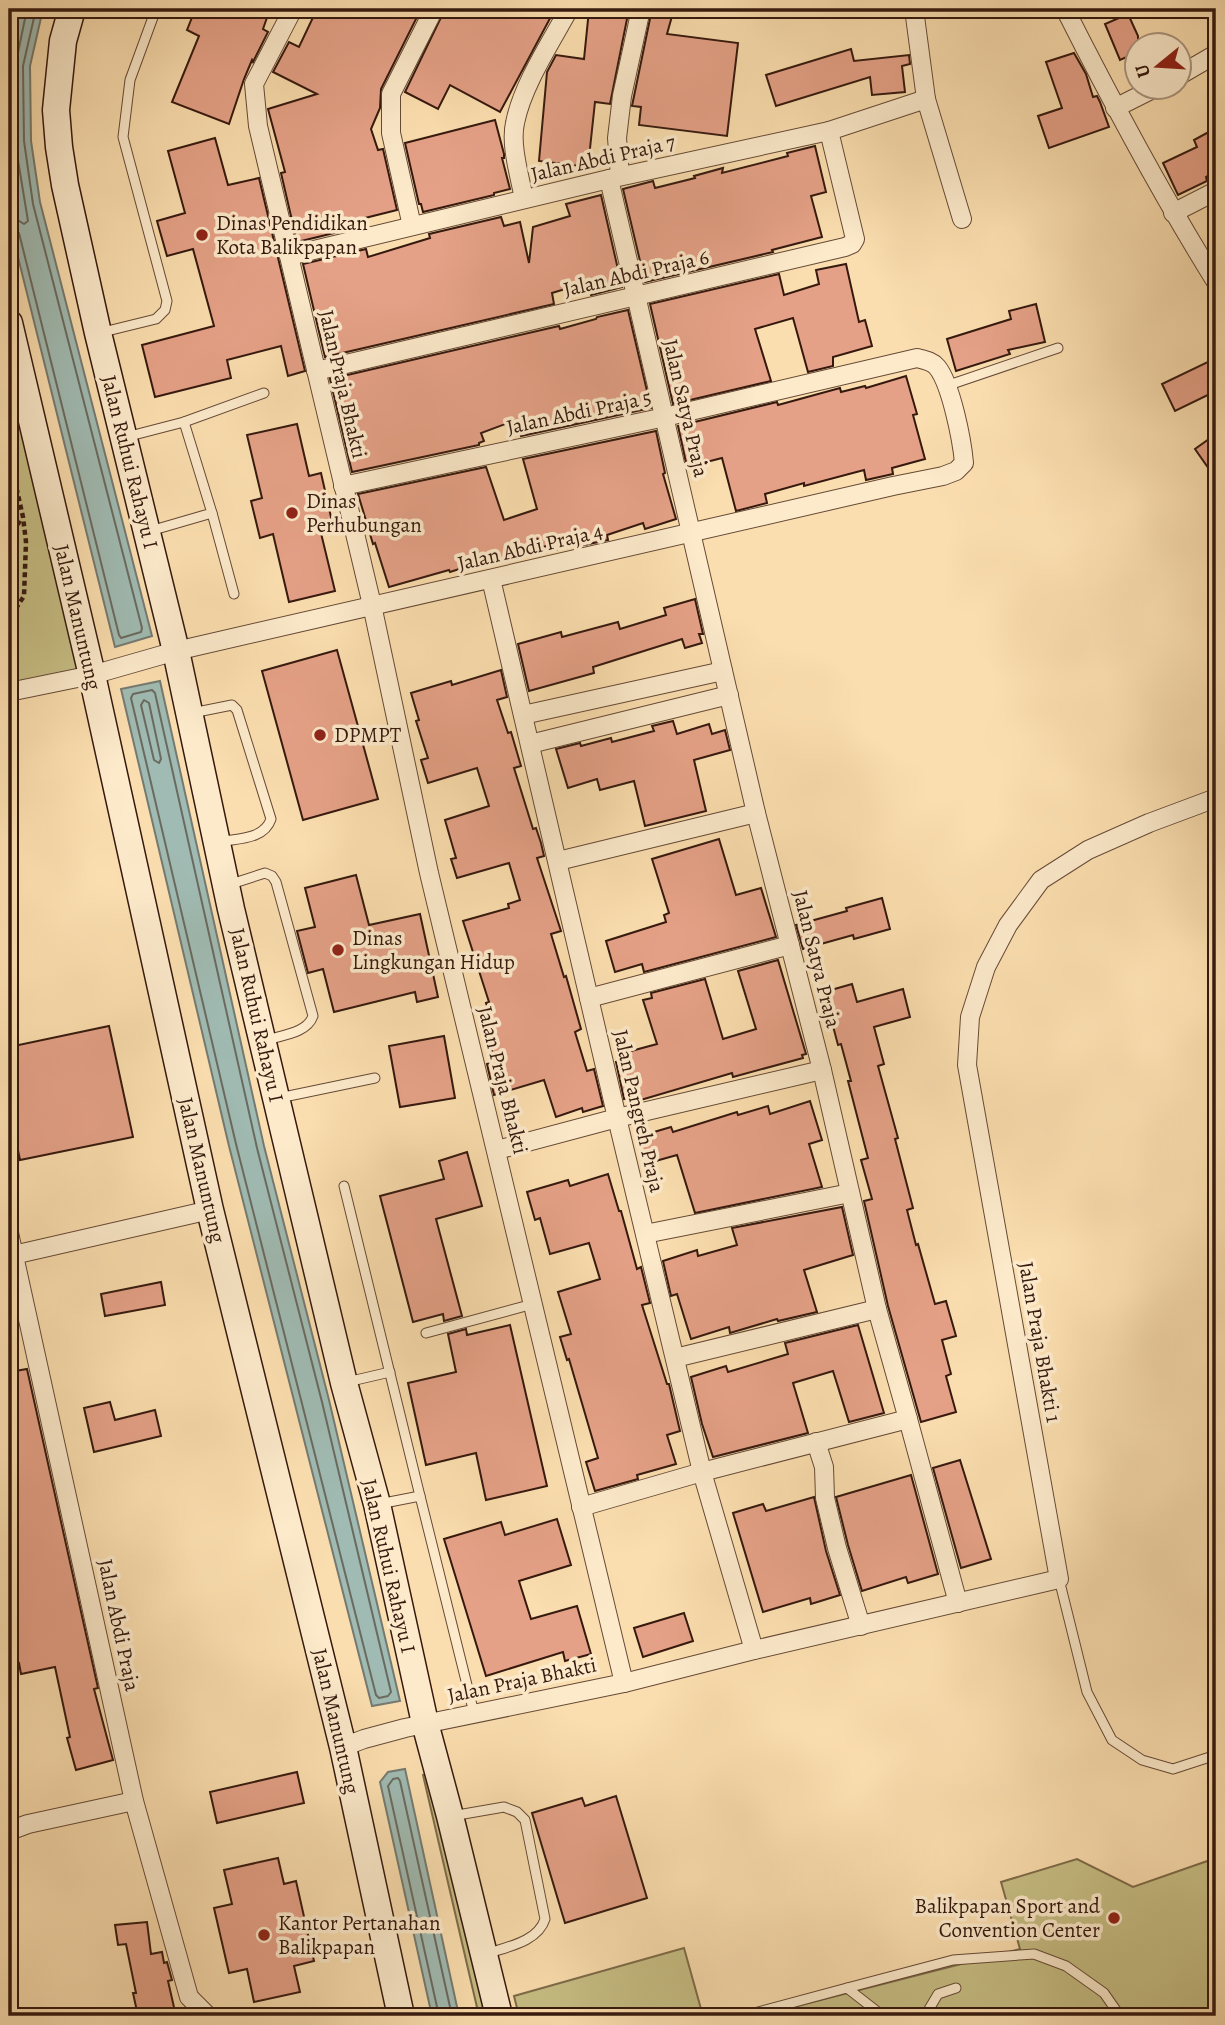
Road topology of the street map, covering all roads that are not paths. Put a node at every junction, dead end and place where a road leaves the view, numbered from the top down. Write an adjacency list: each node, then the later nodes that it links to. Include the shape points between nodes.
1 (72, 9): 25 (street, Jalan Ruhui Rahayu I, via 59,70 59,147)
2 (156, 9): 25 (lane, via 130,80 123,137 167,301 156,319)
3 (293, 9): 21 (street, Jalan Praja Bhakti, via 254,85 258,125)
4 (434, 9): 20 (street, via 391,94 391,133)
5 (569, 9): 17 (street, via 525,92 514,125)
6 (641, 9): 15 (street, Jalan Satya Praja, via 620,110)
7 (914, 9): 11 (street)
8 (1065, 9): 13 (street)
9 (1216, 54): 10 (street)
10 (1194, 67)
11 (926, 99): 14 (street, Jalan Abdi Praja 7); 19 (street)
12 (1127, 102): 13 (street)
13 (1115, 108): 18 (street)
14 (829, 131): 15 (street, Jalan Abdi Praja 7); 23 (street, Jalan Abdi Praja 6, via 855,239 852,244)
15 (614, 178): 17 (street, Jalan Abdi Praja 7); 23 (street, Jalan Satya Praja)
16 (1216, 191): 18 (street)
17 (524, 199): 20 (street, Jalan Abdi Praja 7)
18 (1173, 214): 22 (street)
19 (962, 219)
20 (412, 226): 21 (street, Jalan Abdi Praja 7)
21 (289, 256): 27 (street, Jalan Praja Bhakti)
22 (1216, 282)
23 (637, 296): 27 (street, Jalan Abdi Praja 6); 30 (street, Jalan Satya Praja)
24 (9, 323): 42 (street, Jalan Manuntung)
25 (99, 333): 32 (street, Jalan Ruhui Rahayu I)
26 (1058, 348): 28 (lane)
27 (316, 371): 33 (street, Jalan Praja Bhakti)
28 (946, 386): 30 (street, Jalan Abdi Praja 5, via 936,366 917,358); 36 (street, Jalan Abdi Praja 4, via 964,463 956,471)
29 (264, 393): 31 (lane)
30 (665, 417): 33 (street, Jalan Abdi Praja 5); 36 (street, Jalan Satya Praja)
31 (184, 422): 32 (lane); 34 (lane)
32 (124, 438): 35 (street, Jalan Ruhui Rahayu I)
33 (343, 486): 39 (street, Jalan Praja Bhakti)
34 (212, 513): 35 (lane); 38 (lane)
35 (147, 532): 40 (street, Jalan Ruhui Rahayu I)
36 (691, 533): 37 (street, Jalan Abdi Praja 4); 41 (street, Jalan Satya Praja)
37 (491, 579): 39 (street, Jalan Abdi Praja 4); 46 (street, Jalan Pangreh Praja)
38 (234, 594)
39 (372, 605): 40 (street, Jalan Abdi Praja 4); 60 (street, Jalan Praja Bhakti, via 429,873)
40 (168, 653): 42 (street, Jalan Abdi Praja 4); 45 (street, Jalan Ruhui Rahayu I)
41 (723, 671): 44 (street, Jalan Satya Praja); 46 (street)
42 (104, 672): 43 (street, Jalan Abdi Praja 4); 63 (street, Jalan Manuntung)
43 (9, 692)
44 (729, 695): 47 (street); 49 (street, Jalan Satya Praja)
45 (190, 714): 50 (street, Jalan Ruhui Rahayu I); 50 (lane, via 224,705 237,710 271,819 262,833)
46 (523, 715): 47 (street, Jalan Pangreh Praja)
47 (530, 744): 51 (street, Jalan Pangreh Praja)
48 (1216, 798): 79 (street, Jalan Praja Bhakti 1, via 1088,850 1041,880 1008,925 986,967 970,1017 967,1065)
49 (756, 813): 51 (street); 53 (street, Jalan Satya Praja)
50 (217, 843): 52 (street, Jalan Ruhui Rahayu I)
51 (558, 861): 54 (street, Jalan Pangreh Praja)
52 (227, 886): 55 (street, Jalan Ruhui Rahayu I); 55 (lane, via 265,873 276,882 313,1016 305,1028)
53 (790, 945): 54 (street); 56 (street, Jalan Satya Praja)
54 (589, 998): 59 (street, Jalan Pangreh Praja)
55 (263, 1041): 58 (street, Jalan Ruhui Rahayu I)
56 (822, 1070): 59 (street); 62 (street, Jalan Satya Praja)
57 (375, 1078): 58 (lane)
58 (277, 1098): 72 (street, Jalan Ruhui Rahayu I)
59 (617, 1118): 60 (street); 65 (street, Jalan Pangreh Praja)
60 (497, 1150): 67 (street, Jalan Praja Bhakti)
61 (344, 1186): 71 (lane)
62 (850, 1193): 65 (street); 68 (street, Jalan Satya Praja)
63 (210, 1210): 66 (street); 86 (street, Jalan Manuntung)
64 (9, 1233): 66 (street, Jalan Abdi Praja)
65 (645, 1234): 70 (street, Jalan Pangreh Praja)
66 (11, 1256): 88 (street, Jalan Abdi Praja)
67 (533, 1304): 69 (lane); 78 (street, Jalan Praja Bhakti)
68 (877, 1309): 70 (street); 73 (street, Jalan Satya Praja)
69 (426, 1333)
70 (674, 1358): 75 (street, Jalan Pangreh Praja)
71 (390, 1372): 72 (lane); 76 (lane)
72 (344, 1383): 77 (street, Jalan Ruhui Rahayu I)
73 (908, 1419): 74 (street); 80 (street, Jalan Satya Praja)
74 (816, 1442): 75 (street); 81 (street, via 837,1548)
75 (702, 1472): 78 (street); 82 (street, Jalan Pangreh Praja)
76 (420, 1496): 77 (lane); 84 (lane)
77 (377, 1504): 85 (street, Jalan Ruhui Rahayu I)
78 (581, 1507): 83 (street, Jalan Praja Bhakti)
79 (1059, 1579): 80 (street); 87 (lane, via 1087,1692 1112,1740 1142,1760 1172,1769)
80 (958, 1603): 81 (street)
81 (861, 1626): 82 (street)
82 (754, 1650): 83 (street)
83 (624, 1683): 84 (street, Jalan Praja Bhakti)
84 (474, 1713): 85 (street, Jalan Praja Bhakti)
85 (415, 1726): 86 (street, Jalan Praja Bhakti); 89 (street, Jalan Ruhui Rahayu I)
86 (353, 1743): 96 (street, Jalan Manuntung)
87 (1216, 1755)
88 (134, 1801): 90 (street); 95 (street, Jalan Abdi Praja, via 189,1997)
89 (450, 1816): 91 (street, Jalan Ruhui Rahayu I); 91 (lane, via 504,1807 525,1820 545,1919 533,1937)
90 (9, 1831)
91 (482, 1955): 97 (street, Jalan Ruhui Rahayu I)
92 (847, 1988): 94 (lane); 99 (lane); 101 (lane, via 953,1960 1034,1954 1066,1966 1104,1993)
93 (956, 1988): 100 (lane, via 937,1994)
94 (769, 2013): 98 (lane)
95 (208, 2016)
96 (401, 2016)
97 (499, 2016)
98 (743, 2016)
99 (883, 2016)
100 (925, 2016)
101 (1120, 2016)

